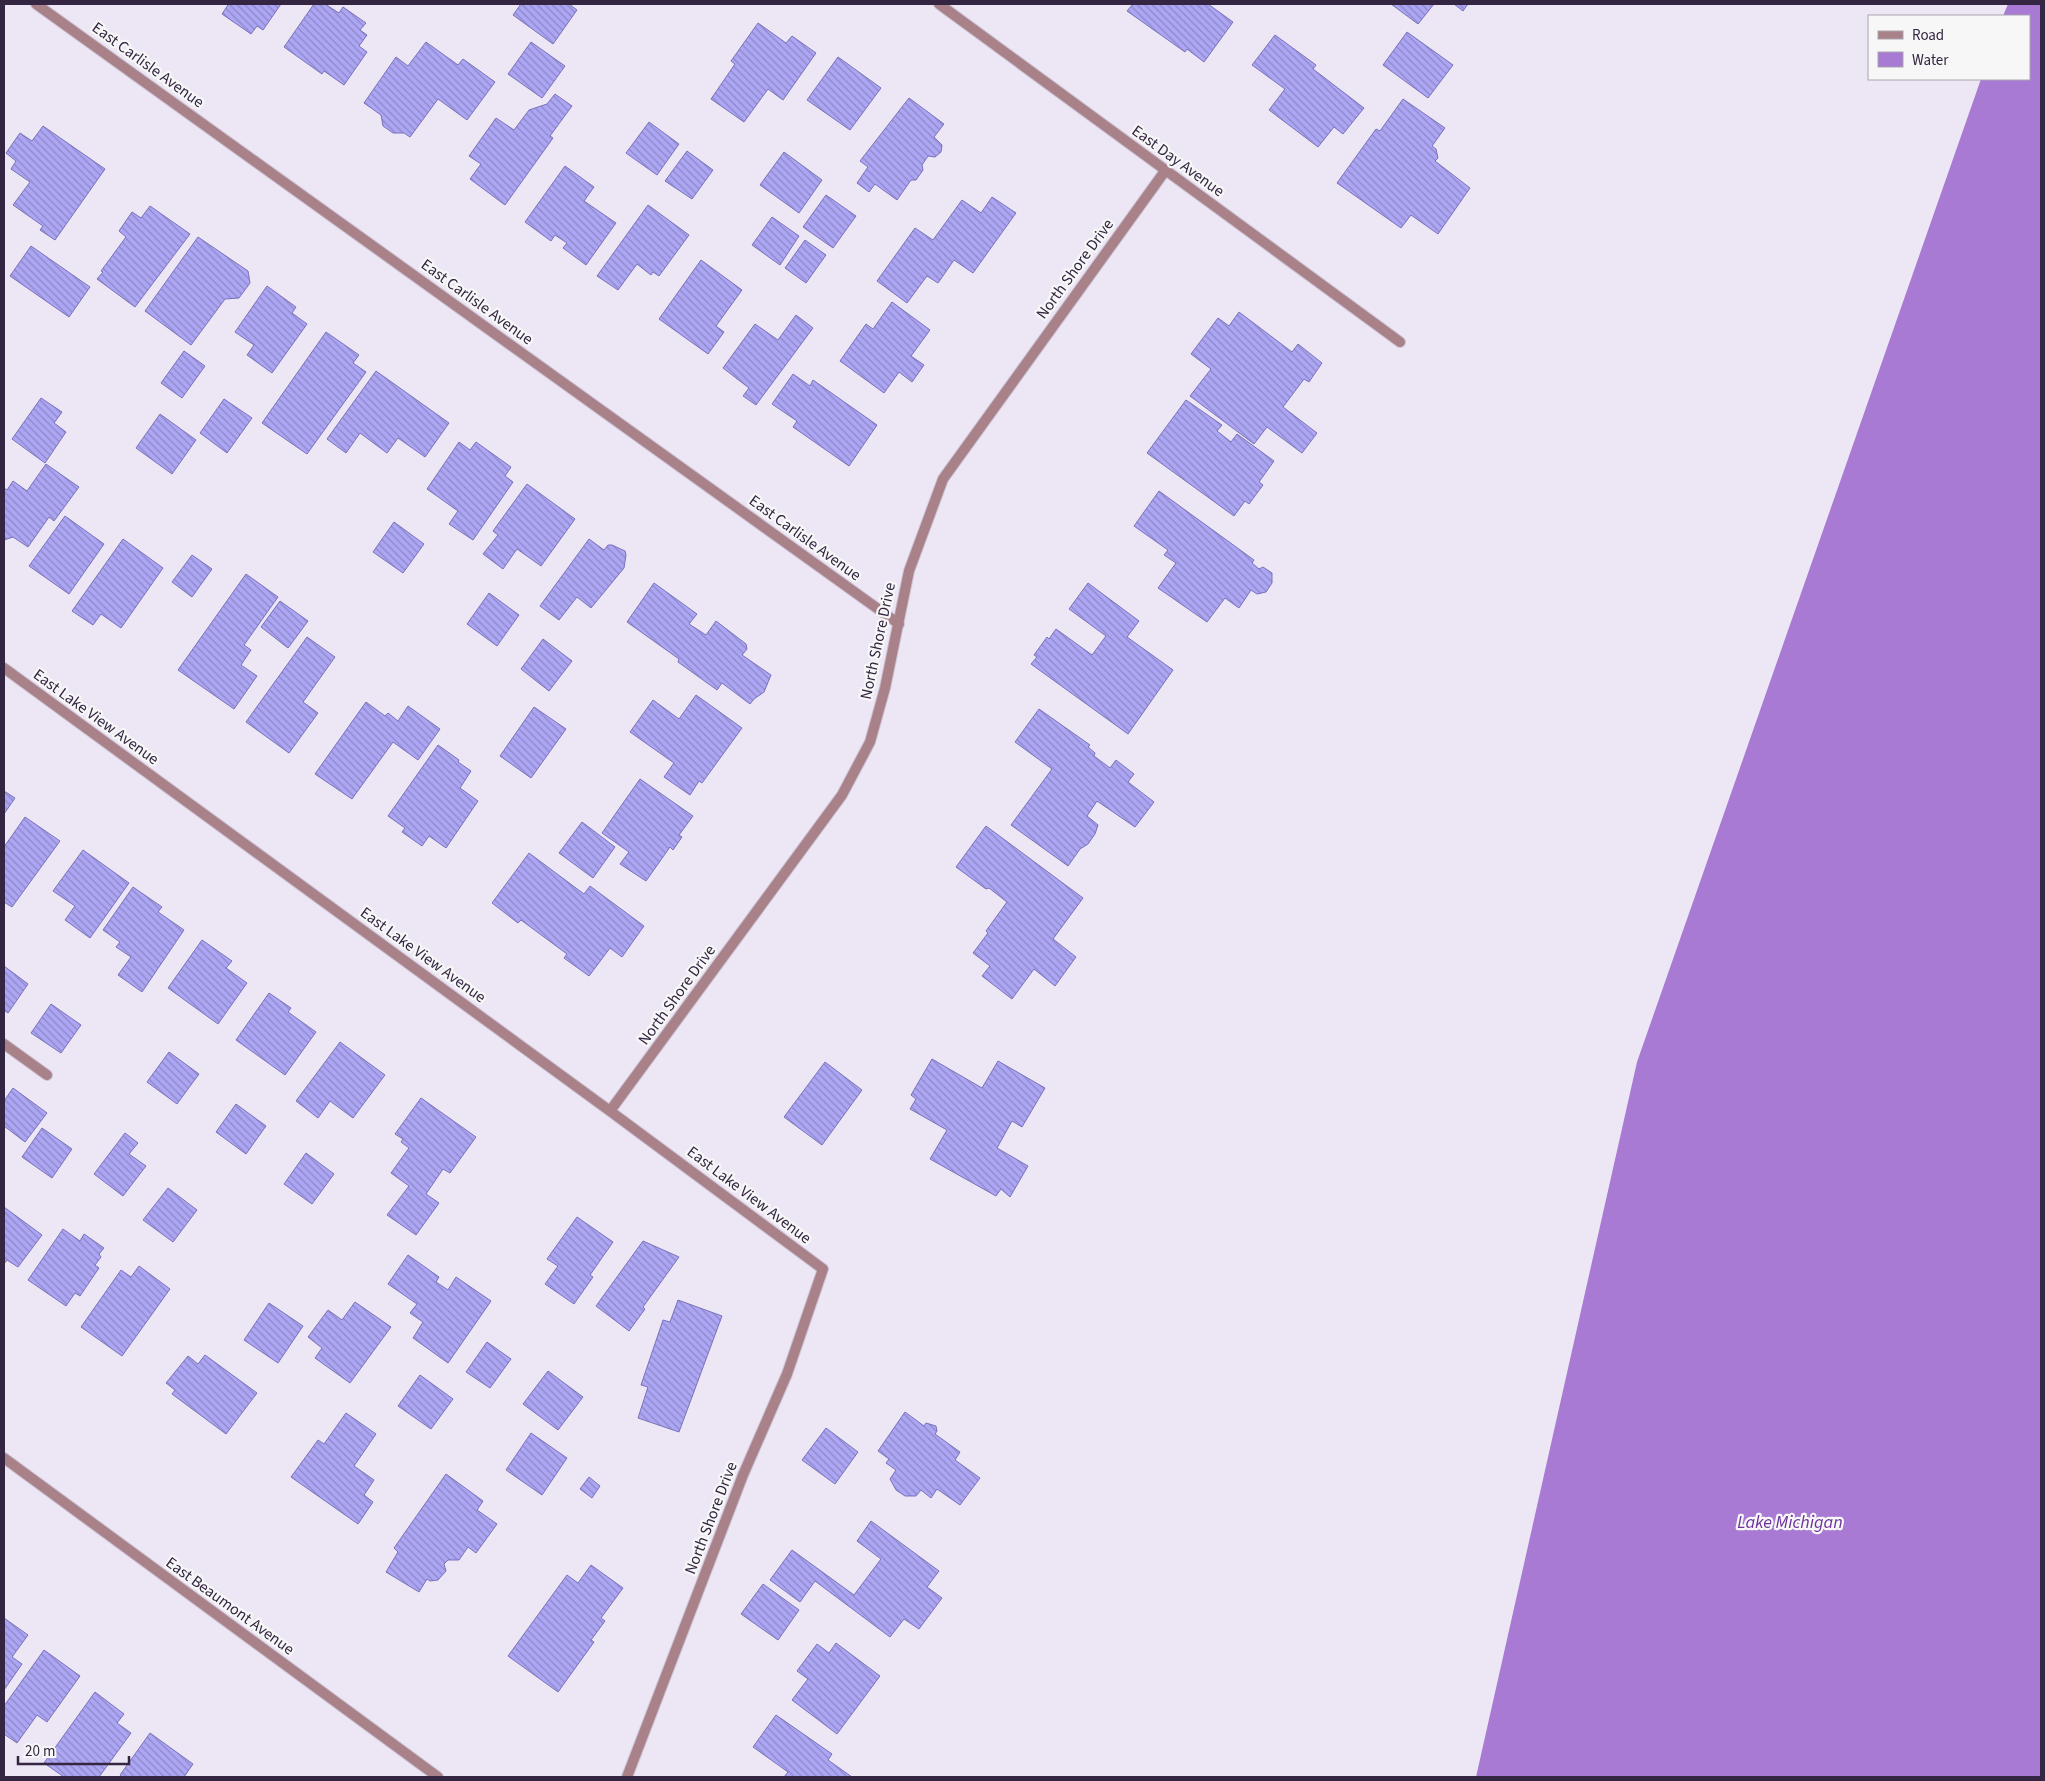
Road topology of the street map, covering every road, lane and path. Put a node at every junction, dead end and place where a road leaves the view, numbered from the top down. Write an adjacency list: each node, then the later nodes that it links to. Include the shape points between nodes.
1 (36, 4): 5 (street, East Carlisle Avenue)
2 (939, 4): 3 (street, East Day Avenue)
3 (1165, 170): 4 (street, East Day Avenue); 5 (street, North Shore Drive, via 943,479 909,571)
4 (1400, 342)
5 (899, 624): 9 (street, North Shore Drive, via 870,742 842,795)
6 (4, 668): 9 (street, East Lake View Avenue)
7 (4, 1044): 8 (street)
8 (47, 1075)
9 (610, 1111): 10 (street, East Lake View Avenue)
10 (823, 1269): 13 (street, North Shore Drive, via 787,1374 743,1476)
11 (4, 1458): 12 (street, East Beaumont Avenue)
12 (438, 1777)
13 (626, 1777)

